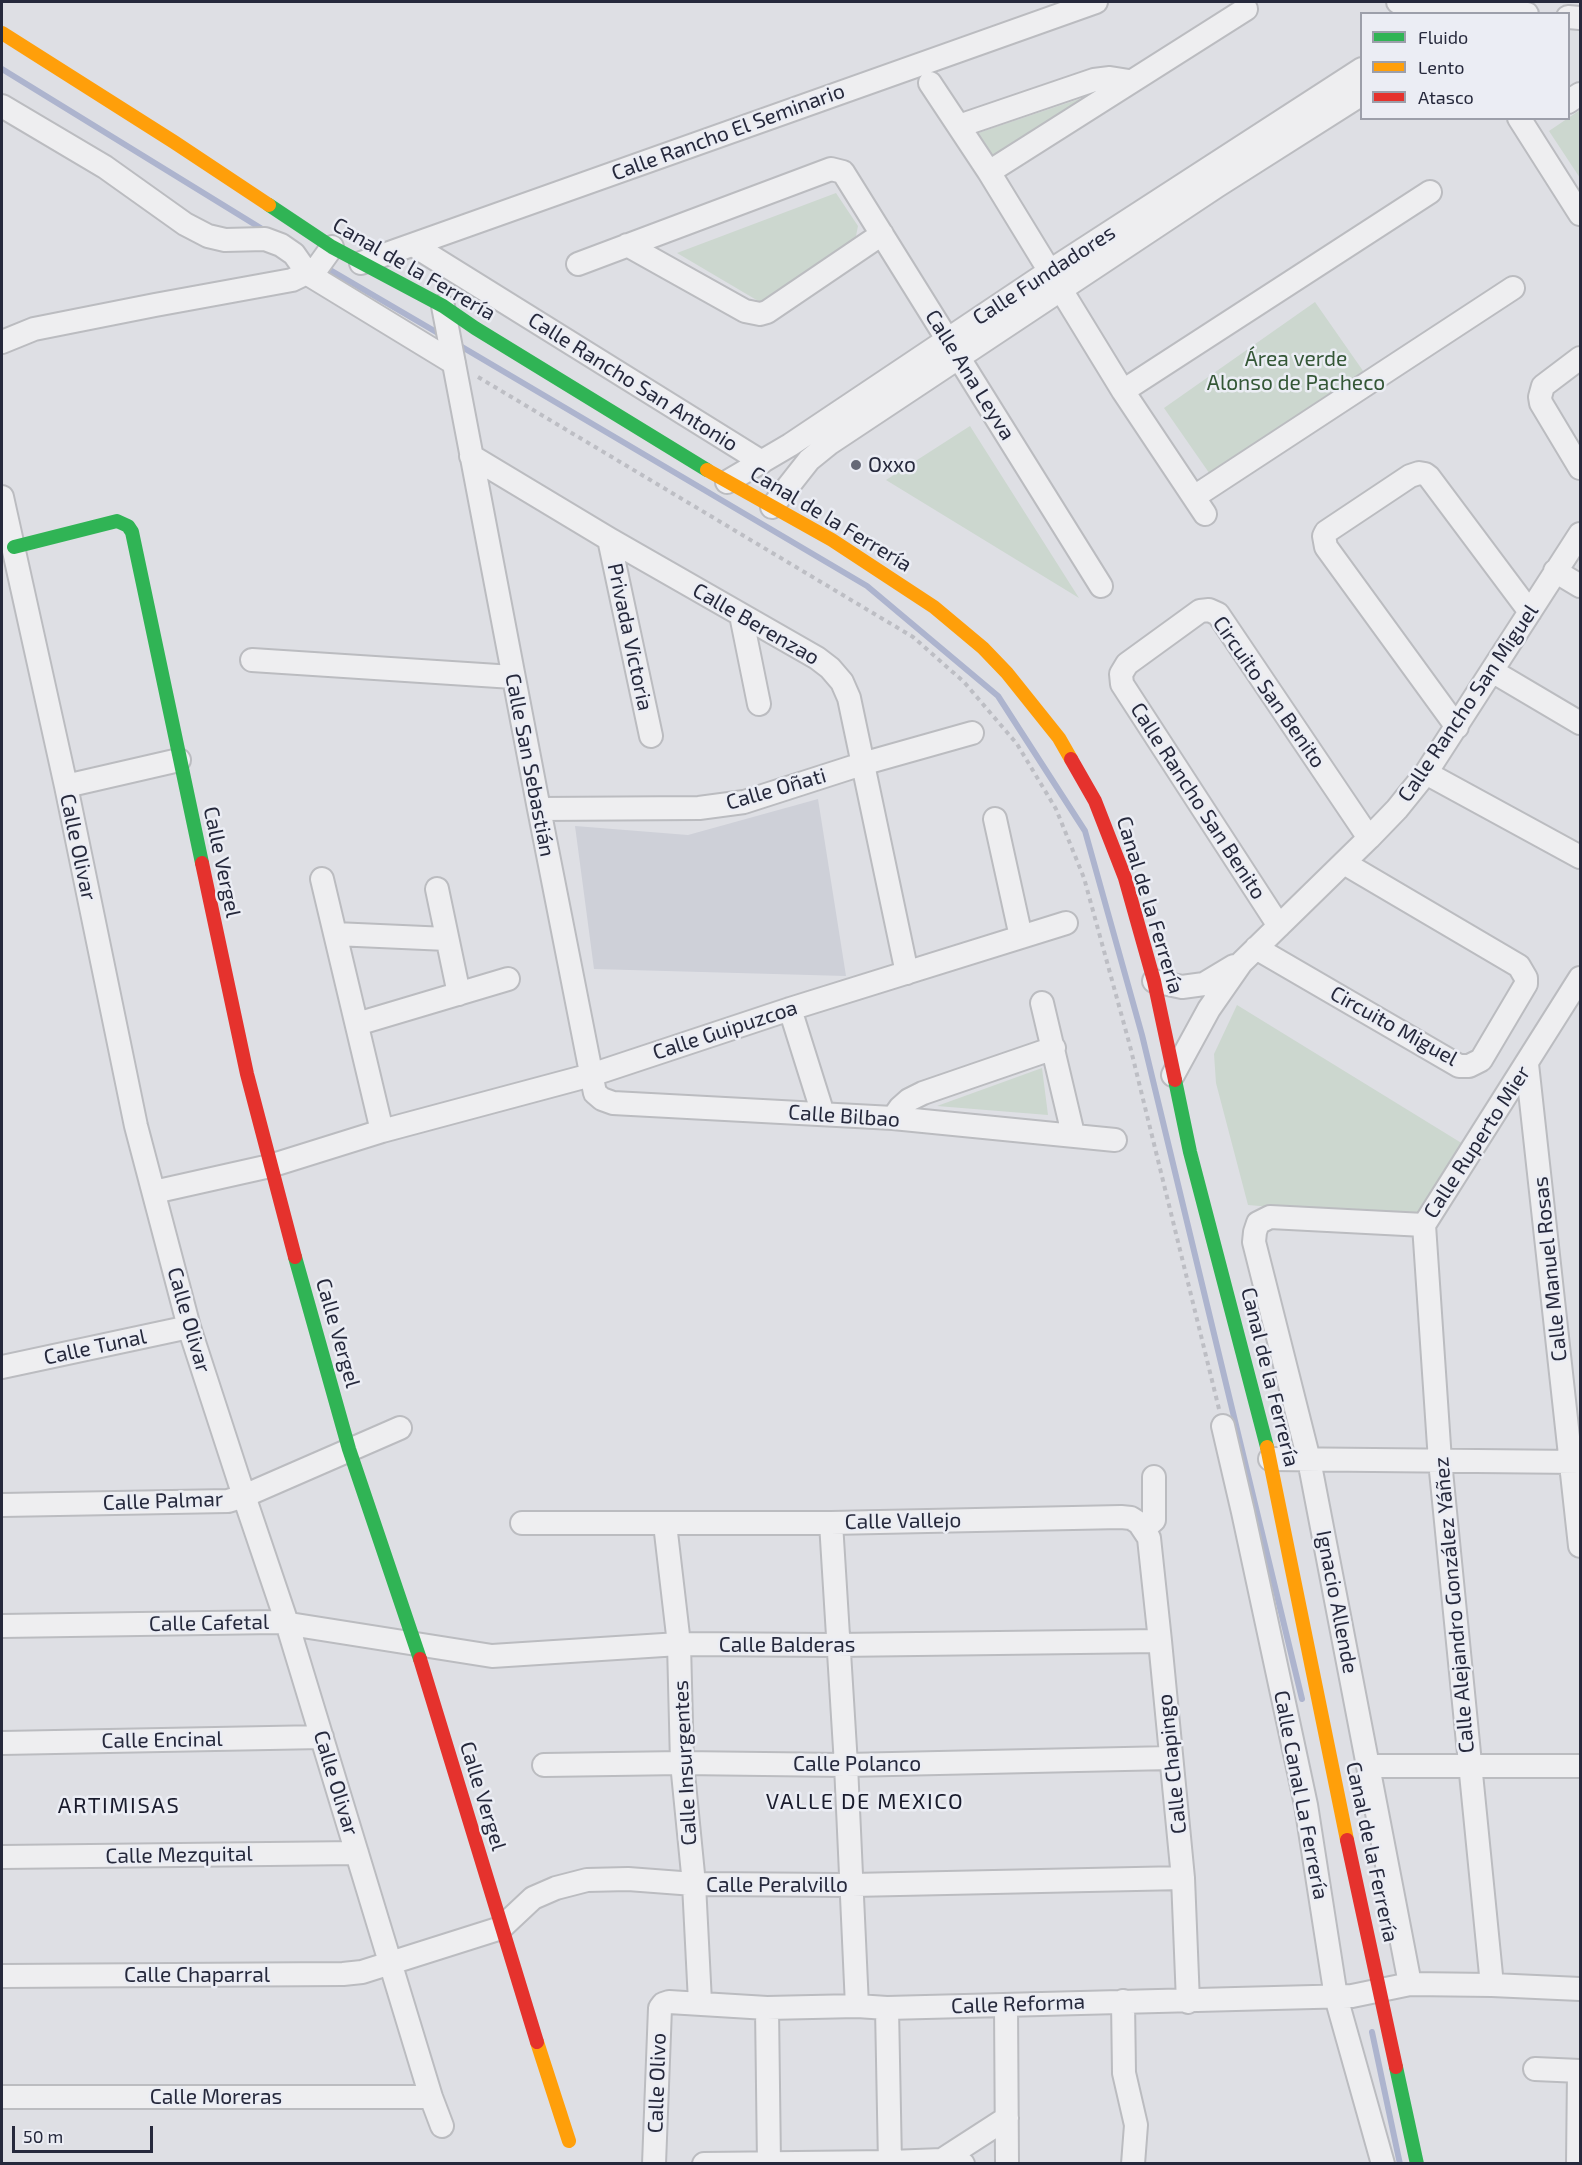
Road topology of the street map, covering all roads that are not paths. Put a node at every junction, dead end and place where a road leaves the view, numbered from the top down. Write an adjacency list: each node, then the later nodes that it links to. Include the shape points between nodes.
1 (1096, 2): 18 (street, Calle Rancho El Seminario)
2 (1398, 2): 4 (street)
3 (1246, 9): 7 (street)
4 (1506, 12)
5 (2, 33): 20 (street, Canal de la Ferrería, via 174,142)
6 (1360, 70): 14 (street, Calle Fundadores)
7 (1129, 81): 12 (street, via 1094,80); 13 (street)
8 (930, 83): 12 (street)
9 (1360, 95): 14 (street, Calle Fundadores)
10 (2, 106): 20 (street, via 105,167 208,236 225,240 265,239 294,254)
11 (1529, 122): 16 (street)
12 (959, 126): 13 (street)
13 (989, 171): 23 (street)
14 (1212, 178): 23 (street, Calle Fundadores); 25 (street, Calle Fundadores)
15 (1430, 192): 31 (street)
16 (1581, 214)
17 (882, 234): 19 (street, via 760,314 745,311); 19 (street, Calle Ana Leyva, via 843,172 835,168); 28 (street, Calle Ana Leyva)
18 (413, 245): 21 (street, Calle Rancho El Seminario); 33 (street, Calle Rancho San Antonio)
19 (627, 245): 22 (street)
20 (321, 261): 21 (street, Canal de la Ferrería); 27 (street, via 274,285 34,329); 30 (street)
21 (362, 263): 26 (street, Canal de la Ferrería)
22 (578, 264)
23 (1050, 270): 25 (street); 28 (street, Calle Fundadores)
24 (1513, 288): 31 (street, via 1199,506)
25 (1062, 291): 28 (street, Calle Fundadores); 31 (street)
26 (443, 306): 30 (street, Calle San Sebastián); 35 (street, Canal de la Ferrería)
27 (2, 342)
28 (953, 347): 33 (street, Calle Fundadores); 37 (street, Calle Fundadores, via 809,460); 42 (street, Calle Ana Leyva)
29 (1581, 358): 34 (street, via 1543,386 1540,397)
30 (454, 363): 32 (street, Calle San Sebastián)
31 (1123, 391)
32 (471, 456): 39 (street, Calle Berenzao); 49 (street, Calle San Sebastián)
33 (762, 462): 35 (street, Calle Fundadores)
34 (1581, 468)
35 (727, 482): 37 (street, Canal de la Ferrería)
36 (2, 497): 40 (street, Calle Olivar)
37 (772, 507): 75 (street, Canal de la Ferrería, via 832,540 934,607 983,648 1033,705 1059,738 1095,801 1125,878)
38 (1581, 534): 41 (street, Calle Rancho San Miguel)
39 (609, 539): 45 (street, Calle Berenzao); 54 (street, Privada Victoria)
40 (14, 547): 55 (street, Calle Vergel, via 117,521 128,526); 58 (street, Calle Olivar)
41 (1555, 571): 43 (street); 44 (street, Calle Rancho San Miguel)
42 (1101, 586)
43 (1581, 586)
44 (1530, 612): 47 (street, Calle Rancho San Miguel); 52 (street, via 1425,474 1410,476 1326,532 1326,547)
45 (741, 615): 50 (street); 56 (street, Calle Berenzao, via 817,658 842,681)
46 (252, 660): 49 (street)
47 (1492, 671): 51 (street); 52 (street, Calle Rancho San Miguel)
48 (1121, 674): 61 (street, Circuito San Benito, via 1126,664 1200,611 1218,614); 67 (street, Calle Rancho San Benito, via 1122,684)
49 (513, 677): 59 (street, Calle San Sebastián)
50 (759, 704)
51 (1581, 723)
52 (1457, 727): 57 (street, Calle Rancho San Miguel)
53 (972, 733): 56 (street, Calle Oñati)
54 (651, 736)
55 (179, 760): 58 (street); 89 (street, Calle Vergel)
56 (862, 764): 59 (street, Calle Oñati, via 744,802 683,808); 72 (street, Calle Berenzao)
57 (1426, 773): 61 (street, Calle Rancho San Miguel); 62 (street)
58 (66, 786): 90 (street, Calle Olivar, via 136,1126)
59 (538, 809): 82 (street, Calle San Sebastián)
60 (994, 819): 69 (street)
61 (1369, 838): 63 (street, Calle Rancho San Miguel)
62 (1581, 856)
63 (1344, 863): 67 (street, Calle Rancho San Miguel); 71 (street, Circuito Miguel, via 1519,966 1526,984 1481,1060 1459,1066)
64 (322, 879): 68 (street)
65 (437, 888): 70 (street)
66 (1066, 923): 69 (street, Calle Guipuzcoa)
67 (1279, 926): 71 (street, Calle Rancho San Miguel)
68 (335, 934): 70 (street); 79 (street)
69 (1021, 937): 72 (street, Calle Guipuzcoa)
70 (447, 939): 76 (street)
71 (1248, 955): 75 (street, Calle Rancho San Miguel, via 1204,984 1182,987); 83 (street, Calle Rancho San Miguel, via 1209,1009)
72 (907, 973): 78 (street, Calle Guipuzcoa)
73 (1581, 978): 81 (street, Calle Ruperto Mier)
74 (508, 979): 76 (street)
75 (1154, 981): 83 (street, Canal de la Ferrería)
76 (459, 994): 79 (street)
77 (1042, 1003): 80 (street)
78 (790, 1009): 82 (street, Calle Guipuzcoa); 84 (street)
79 (357, 1024): 86 (street)
80 (1054, 1048): 85 (street, via 923,1093 909,1100); 87 (street)
81 (1527, 1064): 92 (street, Calle Ruperto Mier); 101 (street, Calle Manuel Rosas)
82 (591, 1074): 84 (street, Calle Bilbao, via 595,1093 613,1103); 86 (street, Calle Guipuzcoa)
83 (1173, 1075): 98 (street, Canal de la Ferrería)
84 (823, 1114): 85 (street, Calle Bilbao)
85 (893, 1118): 87 (street, Calle Bilbao)
86 (382, 1131): 89 (street, Calle Guipuzcoa)
87 (1073, 1134): 88 (street, Calle Bilbao)
88 (1115, 1140)
89 (270, 1166): 90 (street, Calle Guipuzcoa); 97 (street, Calle Vergel)
90 (154, 1192): 93 (street, Calle Olivar)
91 (1258, 1224): 92 (street, Calle Ruperto Mier, via 1270,1217); 99 (street, Ignacio Allende, via 1254,1242)
92 (1424, 1225): 100 (street, Calle Alejandro González Yáñez)
93 (189, 1327): 94 (street, Calle Tunal); 103 (street, Calle Olivar)
94 (2, 1367)
95 (1223, 1426): 136 (street, Calle Canal La Ferrería, via 1306,1805)
96 (400, 1428): 97 (street, Calle Palmar)
97 (349, 1449): 103 (street, Calle Palmar); 113 (street, Calle Vergel)
98 (1270, 1460): 99 (street); 136 (street, Canal de la Ferrería, via 1331,1766)
99 (1309, 1460): 100 (street); 122 (street, Ignacio Allende)
100 (1440, 1461): 101 (street); 123 (street, Calle Alejandro González Yáñez)
101 (1576, 1462): 109 (street, Calle Manuel Rosas)
102 (1154, 1476): 108 (street, via 1154,1520)
103 (243, 1496): 104 (street, Calle Palmar, via 228,1501); 110 (street, Calle Olivar)
104 (2, 1505)
105 (522, 1523): 107 (street, Calle Vallejo)
106 (831, 1523): 107 (street, Calle Vallejo); 108 (street, Calle Vallejo, via 1121,1517 1131,1518); 115 (street)
107 (664, 1524): 114 (street, Calle Insurgentes)
108 (1142, 1526): 112 (street, Calle Chapingo, via 1149,1538)
109 (1581, 1546)
110 (287, 1623): 111 (street, Calle Cafetal); 113 (street, Calle Cafetal); 116 (street, Calle Olivar)
111 (2, 1626)
112 (1160, 1641): 115 (street, Calle Balderas); 118 (street, Calle Chapingo)
113 (415, 1642): 114 (street, Calle Balderas, via 492,1656); 130 (street, Calle Vergel)
114 (679, 1644): 115 (street, Calle Balderas); 119 (street, Calle Insurgentes)
115 (837, 1645): 121 (street)
116 (322, 1737): 117 (street, Calle Encinal); 125 (street, Calle Olivar)
117 (2, 1743)
118 (1171, 1758): 121 (street, Calle Polanco); 127 (street, Calle Chapingo)
119 (682, 1763): 120 (street, Calle Polanco); 121 (street, Calle Polanco); 128 (street, Calle Insurgentes)
120 (544, 1765)
121 (846, 1765): 129 (street)
122 (1369, 1766): 123 (street); 133 (street, Ignacio Allende)
123 (1469, 1766): 124 (street); 134 (street, Calle Alejandro González Yáñez)
124 (1581, 1766)
125 (357, 1853): 126 (street, Calle Mezquital); 131 (street, Calle Olivar)
126 (2, 1857)
127 (1184, 1878): 129 (street, Calle Peralvillo); 139 (street, Calle Chapingo)
128 (694, 1884): 129 (street, Calle Peralvillo); 130 (street, Calle Peralvillo, via 628,1879 577,1882 533,1898); 138 (street, Calle Insurgentes)
129 (852, 1885): 142 (street)
130 (501, 1928): 131 (street, Calle Peralvillo); 151 (street, Calle Vergel)
131 (390, 1963): 132 (street, Calle Chaparral, via 343,1974); 148 (street, Calle Olivar)
132 (2, 1976)
133 (1410, 1984): 134 (street, Calle Reforma); 136 (street, Calle Reforma)
134 (1492, 1985): 135 (street, Calle Reforma)
135 (1581, 1989)
136 (1360, 1994): 139 (street, Calle Reforma); 159 (street, Calle Canal La Ferrería); 160 (street, Canal de la Ferrería)
137 (1123, 2001): 139 (street, Calle Reforma); 141 (street, Calle Reforma); 158 (street, via 1124,2073 1136,2125)
138 (700, 2002): 140 (street, Calle Reforma); 143 (street, Calle Reforma)
139 (1188, 2002)
140 (663, 2004): 153 (street, Calle Olivo)
141 (1006, 2005): 144 (street, Calle Reforma); 149 (street)
142 (857, 2006): 143 (street, Calle Reforma); 144 (street, Calle Reforma)
143 (768, 2008): 155 (street)
144 (886, 2008): 156 (street)
145 (1535, 2069): 146 (street)
146 (1580, 2071): 161 (street)
147 (2, 2097): 148 (street, Calle Moreras)
148 (431, 2097): 150 (street, Calle Olivar)
149 (1007, 2118): 152 (street); 157 (street)
150 (442, 2126)
151 (569, 2141)
152 (952, 2162): 156 (street)
153 (654, 2163)
154 (704, 2163): 155 (street)
155 (769, 2163): 156 (street)
156 (890, 2163)
157 (1007, 2163)
158 (1133, 2163)
159 (1383, 2163)
160 (1417, 2163)
161 (1578, 2163)

